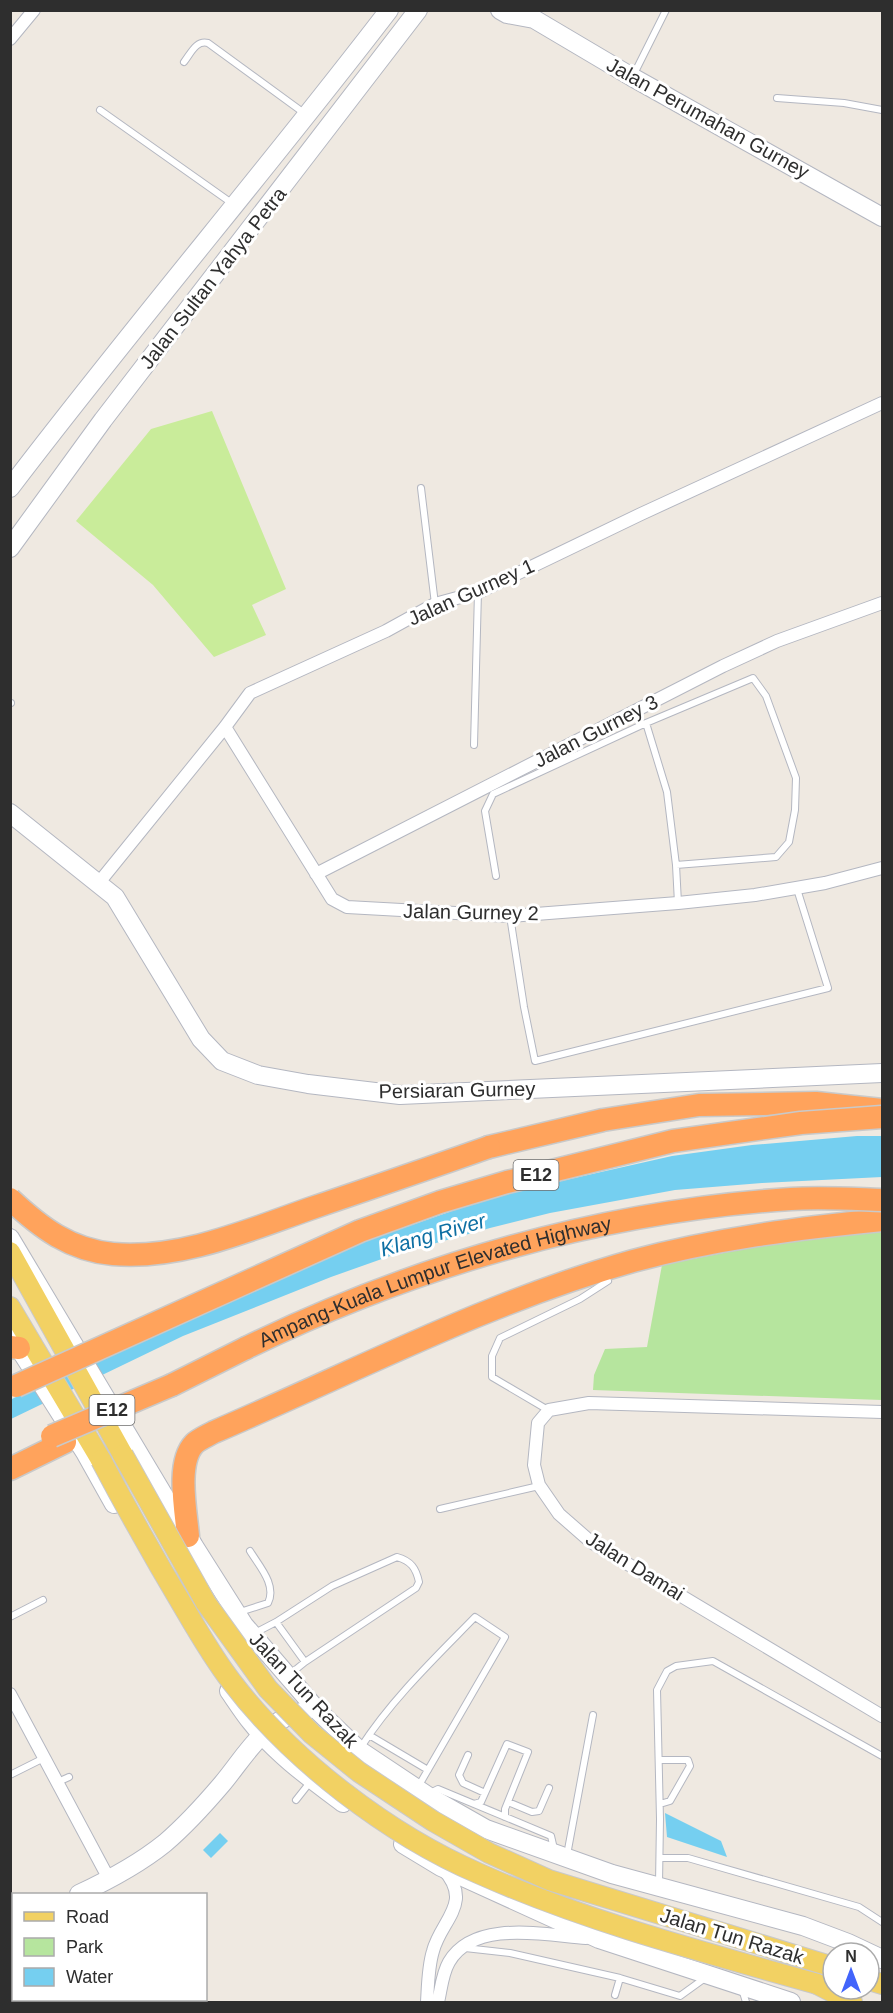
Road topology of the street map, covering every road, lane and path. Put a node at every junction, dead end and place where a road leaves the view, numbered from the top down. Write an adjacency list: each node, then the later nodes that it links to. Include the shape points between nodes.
1 (34, 10): 7 (street)
2 (389, 10): 13 (main road, Jalan Sultan Yahya Petra)
3 (418, 10): 19 (main road, Jalan Sultan Yahya Petra, via 103,420)
4 (500, 10): 6 (main road, Jalan Perumahan Gurney)
5 (666, 10): 9 (lane)
6 (531, 15): 9 (main road, Jalan Perumahan Gurney)
7 (10, 39)
8 (184, 62): 13 (lane, via 197,44 208,43)
9 (632, 77): 15 (main road, Jalan Perumahan Gurney)
10 (777, 98): 12 (lane)
11 (100, 110): 14 (lane)
12 (882, 110)
13 (308, 116): 14 (main road, Jalan Sultan Yahya Petra)
14 (236, 207): 17 (main road, Jalan Sultan Yahya Petra)
15 (882, 217)
16 (882, 403): 20 (street, Jalan Gurney 1)
17 (10, 488)
18 (421, 488): 22 (lane)
19 (10, 548)
20 (478, 591): 22 (street, Jalan Gurney 1); 25 (lane)
21 (882, 603): 29 (street, Jalan Gurney 3, via 777,641 723,666)
22 (435, 604): 24 (street, Jalan Gurney 1, via 386,631 250,693)
23 (646, 723): 27 (lane, via 667,792); 27 (lane, via 753,678 766,696 796,778 789,842 776,857); 30 (lane, via 493,794 485,811)
24 (225, 727): 29 (street, Jalan Gurney 2); 31 (street, Jalan Gurney 1)
25 (474, 745)
26 (10, 813): 31 (main road, Persiaran Gurney)
27 (676, 865): 33 (lane)
28 (882, 868): 32 (street, Jalan Gurney 2)
29 (316, 874): 34 (street, Jalan Gurney 2, via 332,899 347,908)
30 (496, 876)
31 (97, 885): 35 (main road, Persiaran Gurney, via 115,897 201,1039 222,1061 258,1075 400,1095)
32 (797, 889): 33 (street, Jalan Gurney 2); 34 (lane, via 828,988 535,1061)
33 (678, 903): 34 (street, Jalan Gurney 2)
34 (510, 916)
35 (882, 1073)
36 (882, 1110): 38 (highway, bridge, via 816,1103 699,1105 603,1120 489,1148 253,1228 146,1255 111,1254 75,1245 38,1225)
37 (882, 1117): 47 (highway, E12, bridge, via 801,1123 674,1141 440,1202 360,1231)
38 (10, 1199)
39 (882, 1200): 46 (highway, Ampang-Kuala Lumpur Elevated Highway / E12, bridge, via 794,1198 715,1205 517,1244 365,1295)
40 (882, 1220): 54 (highway, via 742,1238 633,1261 448,1327 214,1432 194,1444 187,1454 183,1478)
41 (10, 1238): 54 (main road, Jalan Tun Razak, bridge)
42 (10, 1252): 97 (main road, Jalan Tun Razak, bridge, via 206,1603 268,1689 312,1734 359,1772 489,1853 549,1880)
43 (608, 1281): 48 (lane, via 500,1338 492,1356 492,1377)
44 (10, 1307): 106 (main road, Jalan Tun Razak, bridge, via 154,1558 231,1681 257,1712 333,1783 385,1822 479,1874 605,1922 817,1984)
45 (13, 1343): 67 (main road, bridge, via 79,1444 157,1581)
46 (172, 1385): 50 (highway, Ampang-Kuala Lumpur Elevated Highway / E12, bridge); 51 (highway, bridge)
47 (12, 1387)
48 (549, 1410): 49 (street, via 589,1403); 52 (street, Jalan Damai, via 538,1423 534,1465)
49 (882, 1412)
50 (10, 1453)
51 (10, 1470)
52 (539, 1485): 53 (lane); 66 (street, Jalan Damai, via 559,1514 591,1542)
53 (440, 1509)
54 (188, 1536): 57 (main road, Jalan Tun Razak)
55 (250, 1551): 57 (lane, via 271,1586 271,1596 268,1602)
56 (43, 1600): 58 (lane)
57 (237, 1613): 60 (main road, Jalan Tun Razak)
58 (10, 1617)
59 (276, 1622): 60 (lane); 61 (lane); 61 (lane, via 333,1586 398,1557 409,1561 417,1571 416,1588)
60 (251, 1634): 62 (main road, Jalan Tun Razak)
61 (305, 1662): 62 (lane)
62 (288, 1676): 64 (main road, Jalan Tun Razak)
63 (10, 1694): 72 (street)
64 (317, 1710): 67 (main road, via 292,1714); 69 (main road, Jalan Tun Razak)
65 (593, 1715): 86 (lane)
66 (882, 1716)
67 (261, 1734): 76 (main road); 89 (main road, via 203,1806 165,1842)
68 (369, 1734): 69 (lane); 74 (lane); 74 (lane, via 475,1617 506,1637)
69 (359, 1750): 78 (main road, Jalan Tun Razak)
70 (468, 1755): 79 (lane, via 459,1775 463,1784)
71 (882, 1756): 73 (lane, via 713,1661 676,1666 660,1681)
72 (44, 1758): 75 (lane); 89 (street, via 63,1780)
73 (659, 1760): 83 (lane); 83 (lane, via 688,1760 690,1766 670,1801)
74 (428, 1770): 78 (lane)
75 (10, 1775)
76 (312, 1780): 80 (lane); 88 (main road)
77 (549, 1788): 81 (lane, via 539,1811)
78 (423, 1792): 82 (lane, via 438,1789); 85 (main road, Jalan Tun Razak, via 486,1829)
79 (485, 1794): 81 (lane, via 507,1744 528,1752); 82 (lane, via 482,1802)
80 (296, 1800)
81 (508, 1802): 84 (lane)
82 (474, 1804): 84 (lane)
83 (660, 1804): 87 (lane)
84 (506, 1817): 86 (lane, via 551,1836)
85 (521, 1843): 86 (main road, Jalan Tun Razak); 91 (main road, via 505,1851 494,1865)
86 (560, 1856): 90 (main road, Jalan Tun Razak)
87 (661, 1858): 90 (lane); 93 (lane, via 688,1858 859,1907)
88 (441, 1867): 91 (main road); 102 (street, via 452,1881 456,1897 452,1916 433,1950)
89 (109, 1879): 92 (main road)
90 (659, 1888): 96 (main road, Jalan Tun Razak, via 803,1926)
91 (492, 1892): 94 (main road)
92 (81, 1893)
93 (882, 1922)
94 (599, 1938): 95 (street, via 506,1932 479,1938); 98 (main road)
95 (463, 1948): 99 (lane, via 510,1953); 103 (street, via 449,1963)
96 (882, 1959)
97 (821, 1963)
98 (710, 1974): 99 (lane, via 680,1996); 100 (main road)
99 (620, 1978): 101 (lane)
100 (741, 1984): 104 (lane); 105 (main road)
101 (615, 1995)
102 (427, 2002)
103 (438, 2002)
104 (746, 2002)
105 (791, 2002)
106 (852, 2002)

